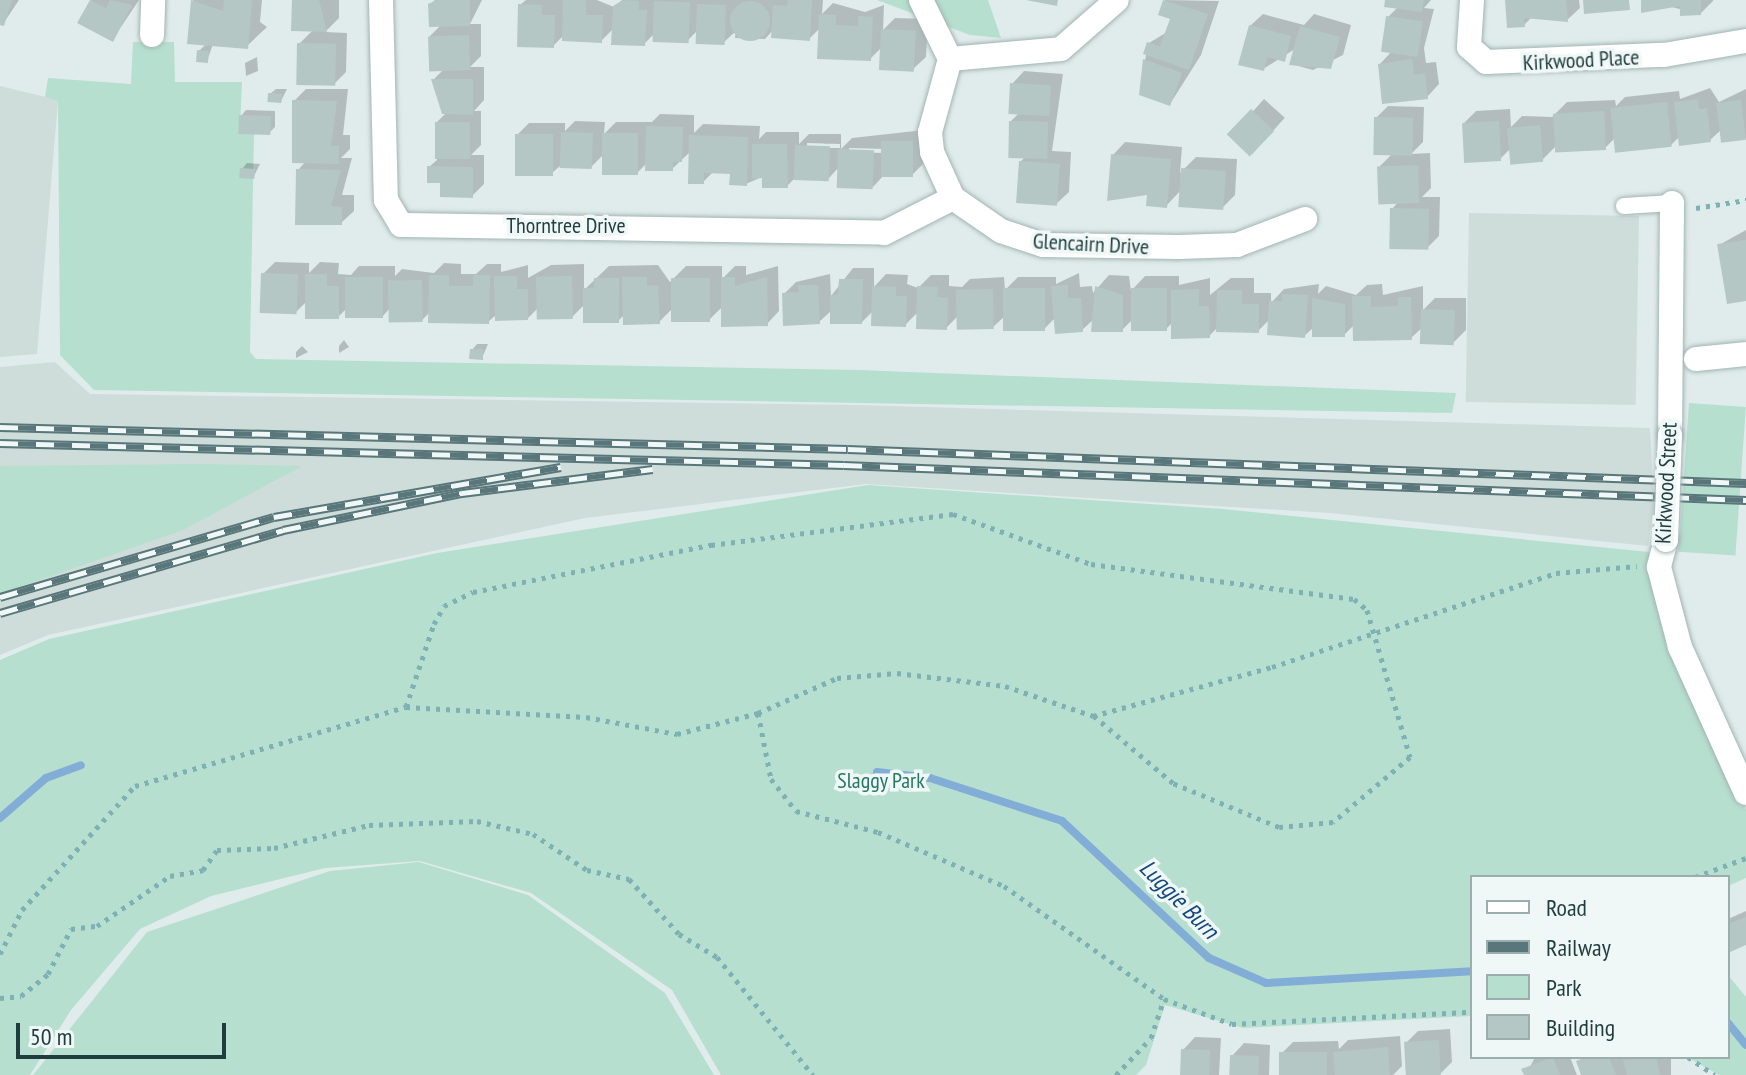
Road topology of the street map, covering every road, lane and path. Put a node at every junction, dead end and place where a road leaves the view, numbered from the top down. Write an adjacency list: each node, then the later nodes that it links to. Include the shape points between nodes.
1 (153, 0): 6 (street)
2 (381, 0): 9 (street, Thorntree Drive, via 386,200 401,225 884,233)
3 (921, 0): 8 (street)
4 (1117, 0): 8 (street, via 1061,49)
5 (1472, 0): 7 (street, Kirkwood Place, via 1469,47 1486,62 1664,55)
6 (152, 35)
7 (1746, 41)
8 (950, 59): 9 (street, via 930,132)
9 (953, 198): 13 (street, Glencairn Drive, via 1001,231 1043,245 1237,245)
10 (1746, 200): 12 (path)
11 (1624, 206): 12 (lane)
12 (1672, 209): 16 (street, Kirkwood Street, bridge, via 1670,435 1666,540)
13 (1305, 219)
14 (1746, 354): 15 (street)
15 (1696, 359)
16 (1659, 567): 17 (path, via 1556,573); 21 (street, Kirkwood Street, via 1680,647)
17 (1370, 633): 18 (path, via 1367,610 1354,599 1091,564 953,514 711,545 473,592 444,606); 20 (path); 20 (path, via 1410,757 1333,822 1279,827 1238,815 1173,783)
18 (406, 707): 19 (path, via 586,717 677,734); 24 (path, via 135,786 22,910)
19 (758, 713): 20 (path, via 837,678 897,673 1005,686); 26 (path, via 771,779 796,811 878,832 1004,886)
20 (1093, 716)
21 (1746, 793)
22 (1746, 858): 23 (path)
23 (1700, 875)
24 (0, 954)
25 (0, 998): 29 (path, via 21,996 48,974 71,929 97,926 170,876 203,870 217,850 274,848 369,825 477,821 533,834 587,870 629,879 679,934 717,957)
26 (1164, 999): 27 (path, via 1232,1024); 30 (path, via 1151,1038)
27 (1470, 1012)
28 (1691, 1059): 31 (path)
29 (813, 1075)
30 (1116, 1075)
31 (1715, 1075)

